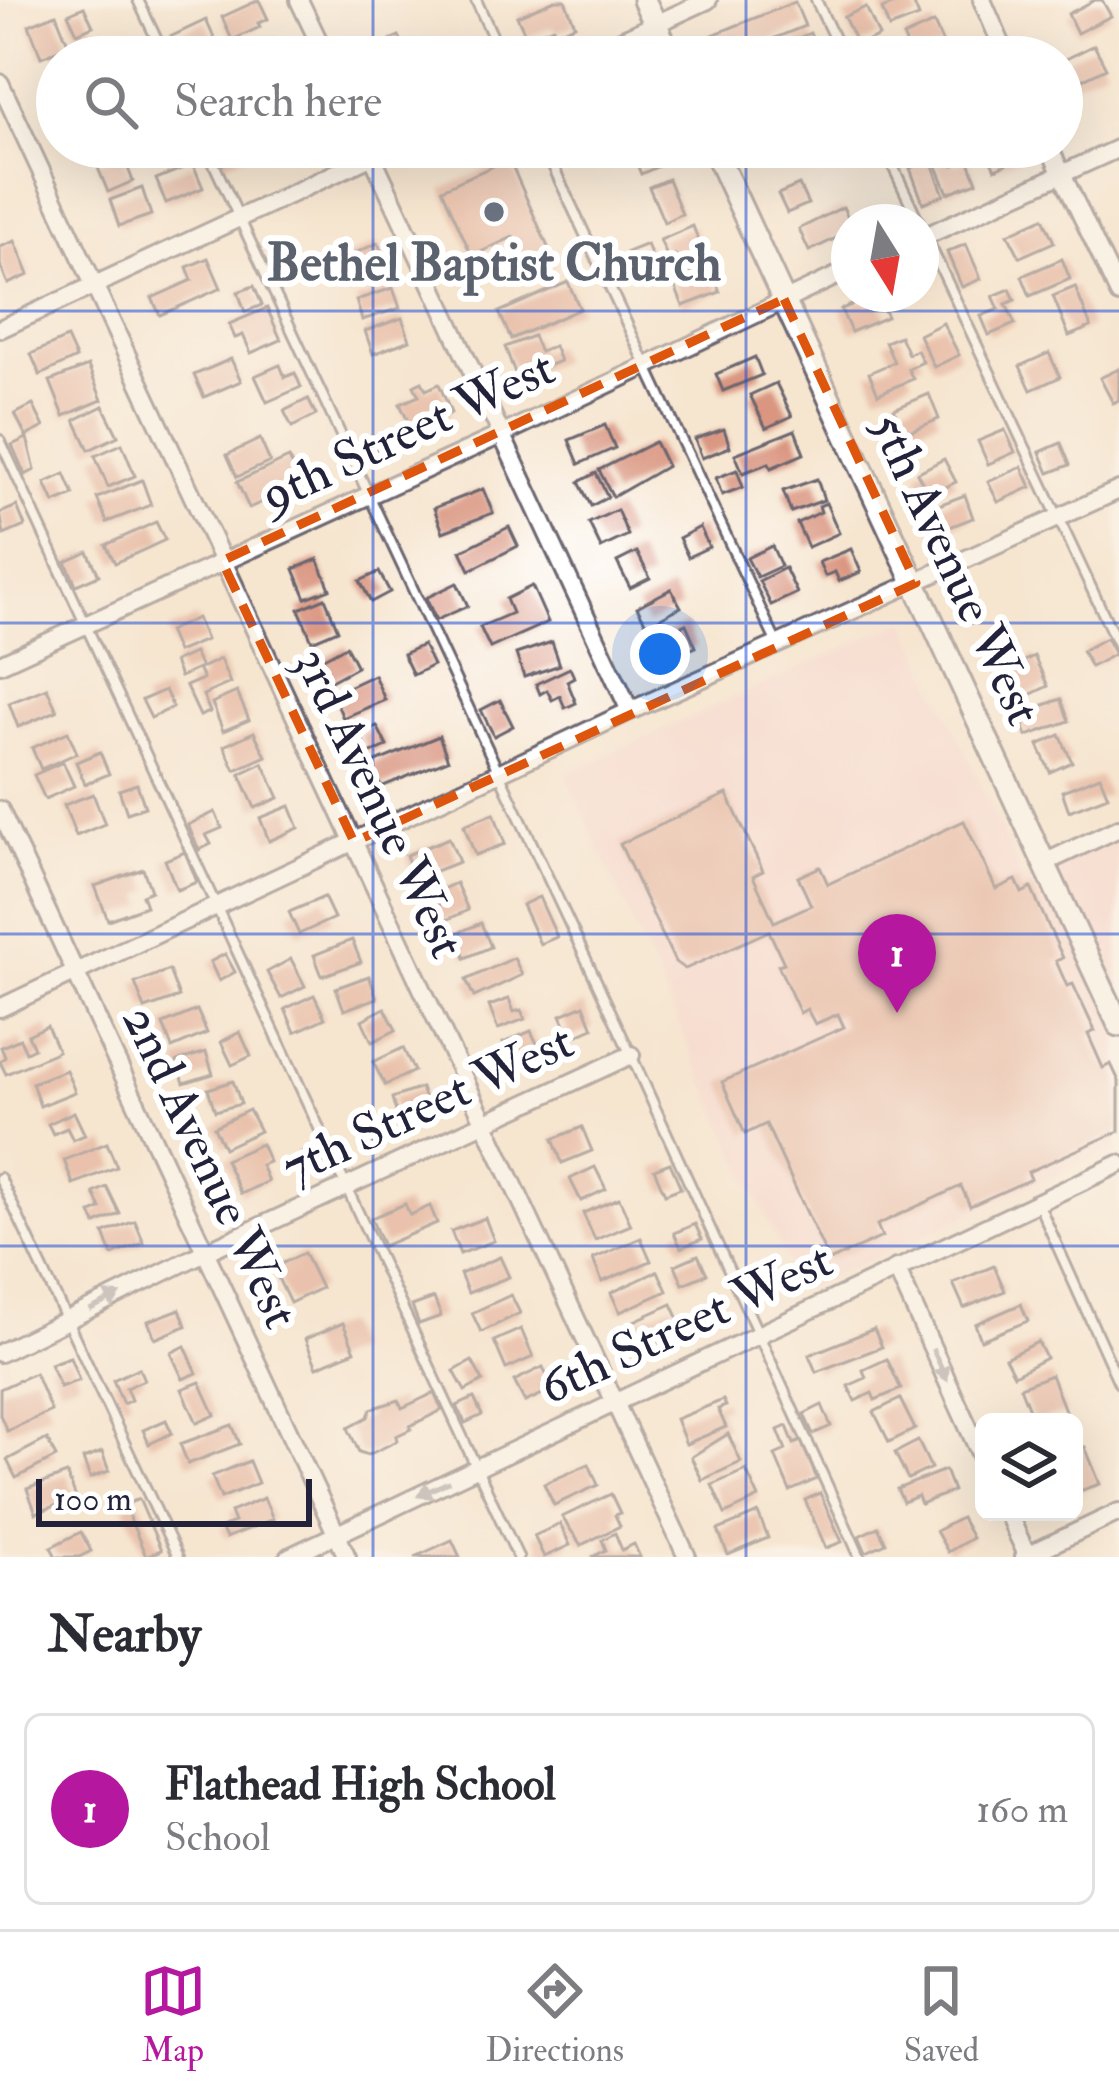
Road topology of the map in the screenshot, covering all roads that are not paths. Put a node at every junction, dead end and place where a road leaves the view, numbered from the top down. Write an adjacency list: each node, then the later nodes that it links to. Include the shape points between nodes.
1 (138, 0): 9 (lane)
2 (299, 0): 10 (street)
3 (476, 0): 11 (lane)
4 (644, 0): 8 (street)
5 (708, 0): 8 (street)
6 (816, 0): 14 (lane)
7 (982, 0): 15 (street)
8 (656, 24): 12 (street); 13 (street)
9 (155, 36)
10 (316, 36)
11 (492, 36)
12 (630, 36)
13 (661, 36)
14 (833, 36)
15 (998, 36)
16 (0, 83): 18 (street, 3rd Avenue West)
17 (1119, 148): 19 (street)
18 (36, 160)
19 (1083, 164)
20 (40, 168): 35 (street, 3rd Avenue West)
21 (216, 168): 31 (lane)
22 (337, 168): 31 (street)
23 (378, 168): 40 (street)
24 (554, 168): 39 (lane)
25 (723, 168): 37 (street, 5th Avenue West)
26 (894, 168): 30 (lane)
27 (1060, 168): 29 (street)
28 (1074, 168): 29 (street)
29 (1063, 173): 32 (street); 36 (street)
30 (910, 204)
31 (238, 216): 35 (street); 43 (lane)
32 (939, 223)
33 (939, 266): 44 (lane)
34 (831, 278): 37 (street, 9th Street West)
35 (94, 285): 38 (street); 45 (street, 3rd Avenue West)
36 (1119, 294)
37 (784, 299): 39 (street, 9th Street West); 46 (street, 5th Avenue West)
38 (0, 329)
39 (645, 366): 40 (street, 9th Street West); 48 (lane)
40 (503, 434): 43 (street, 9th Street West); 51 (street)
41 (0, 440): 47 (lane)
42 (1119, 490): 44 (street)
43 (367, 495): 45 (street, 9th Street West); 52 (lane)
44 (1058, 517): 46 (street); 49 (lane)
45 (222, 561): 47 (street, 9th Street West); 55 (street, 3rd Avenue West)
46 (916, 583): 48 (street); 56 (street, 5th Avenue West)
47 (85, 625): 50 (street, 9th Street West); 57 (lane)
48 (777, 646): 51 (street)
49 (1119, 647)
50 (0, 664)
51 (630, 711): 52 (street)
52 (499, 775): 55 (street); 61 (lane)
53 (0, 810): 58 (street, 2nd Avenue West)
54 (1119, 828): 56 (street)
55 (354, 842): 57 (street); 62 (street, 3rd Avenue West)
56 (1042, 864): 60 (street, 5th Avenue West)
57 (217, 906): 58 (street); 65 (lane)
58 (75, 972): 59 (street); 67 (street, 2nd Avenue West)
59 (0, 1008)
60 (1119, 1025)
61 (631, 1055): 62 (street, 7th Street West); 70 (lane)
62 (484, 1123): 65 (street, 7th Street West); 73 (street, 3rd Avenue West)
63 (1119, 1164): 66 (street, 6th Street West)
64 (0, 1178): 69 (lane)
65 (345, 1186): 67 (street, 7th Street West); 75 (lane)
66 (1037, 1202): 68 (street, 6th Street West); 72 (lane)
67 (205, 1252): 69 (street, 7th Street West, one-way to 67); 78 (street, 2nd Avenue West)
68 (896, 1268): 70 (street, 6th Street West); 74 (street, one-way to 74)
69 (67, 1321): 71 (street, 7th Street West); 80 (lane)
70 (758, 1335): 73 (street, 6th Street West); 85 (lane)
71 (0, 1353)
72 (1119, 1383)
73 (614, 1401): 75 (street, 6th Street West); 84 (street, 3rd Avenue West)
74 (975, 1442)
75 (477, 1469): 78 (street, 6th Street West, one-way to 78); 83 (lane)
76 (1119, 1512): 79 (street)
77 (1011, 1521): 79 (street)
78 (337, 1534): 81 (street, 6th Street West); 82 (street, 2nd Avenue West)
79 (1026, 1556)
80 (178, 1557)
81 (289, 1557)
82 (347, 1557)
83 (518, 1557)
84 (687, 1557)
85 (860, 1557)

